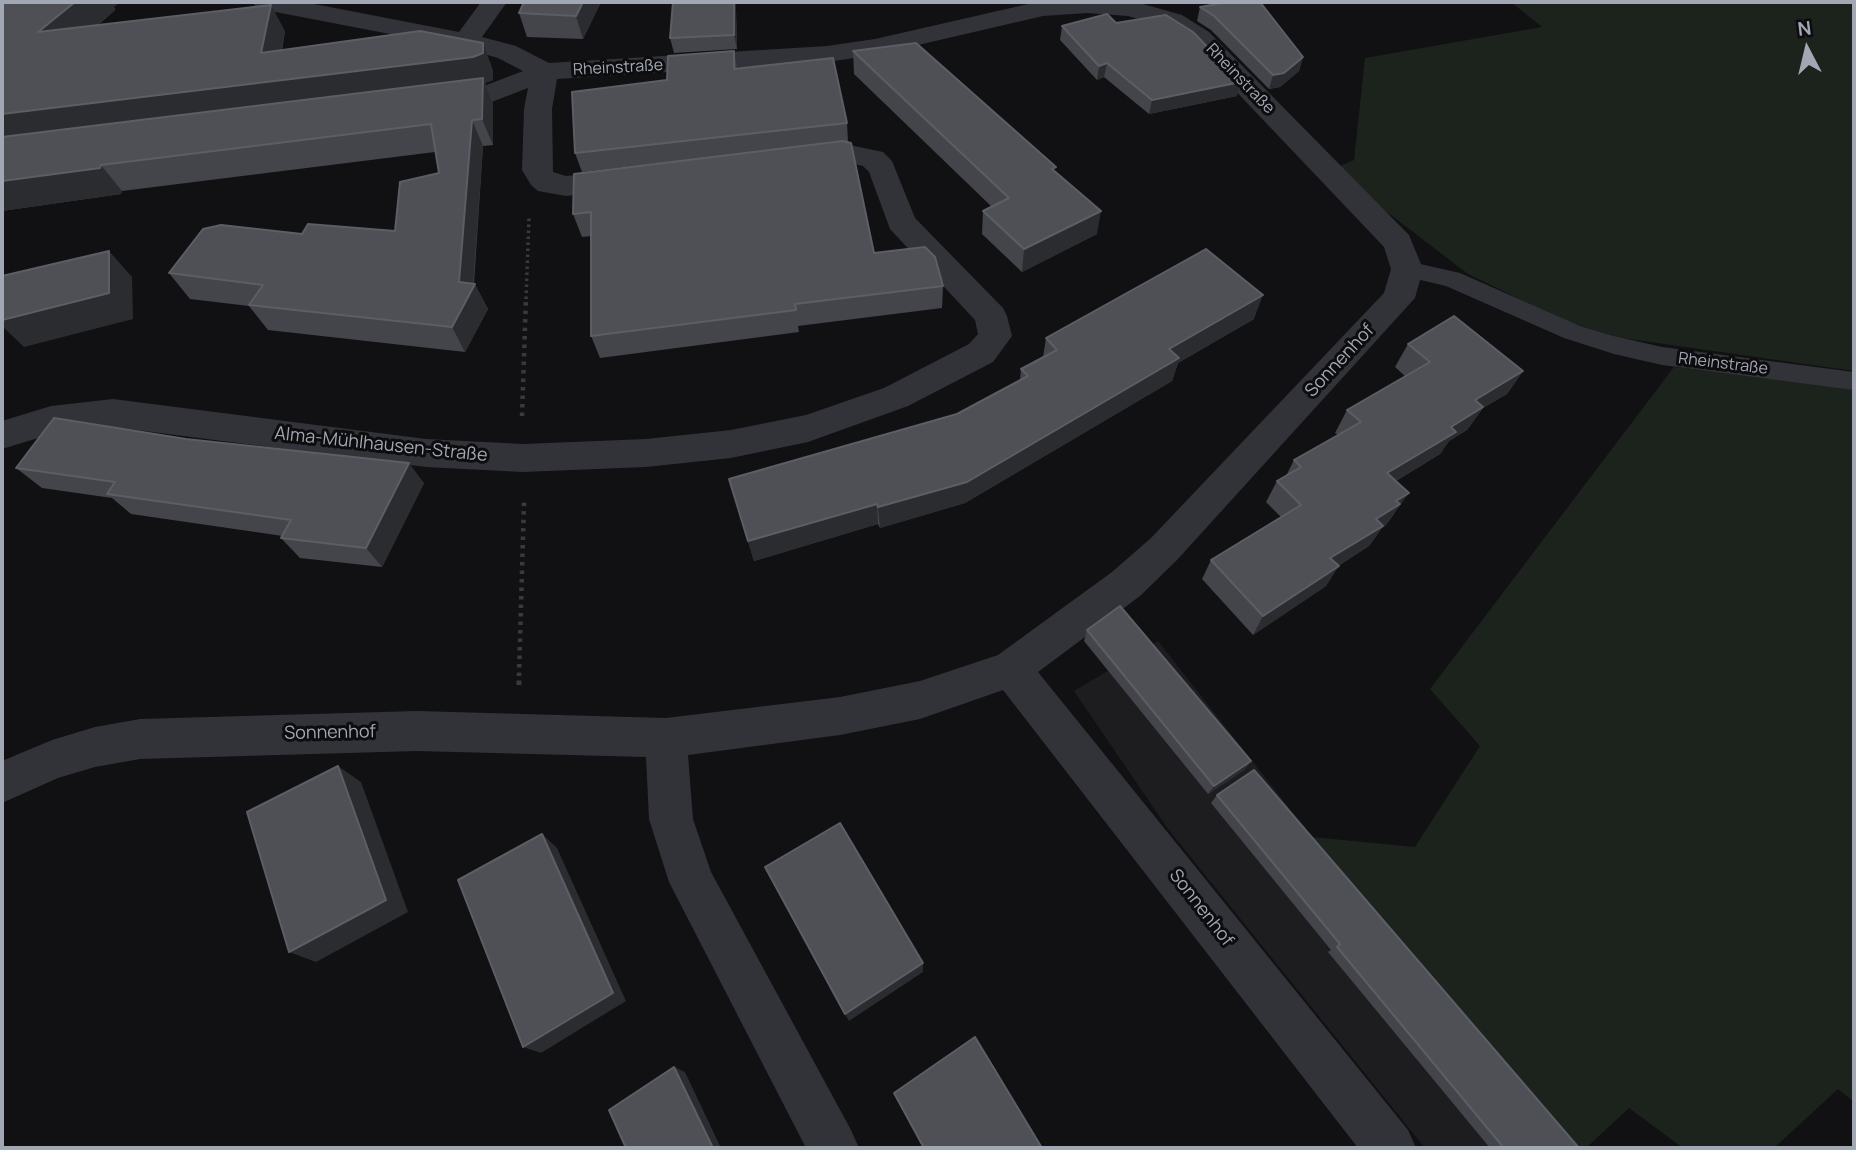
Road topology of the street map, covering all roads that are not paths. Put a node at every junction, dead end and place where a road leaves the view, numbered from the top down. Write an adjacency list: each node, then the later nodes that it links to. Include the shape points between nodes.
1 (265, 2): 3 (street)
2 (494, 2): 3 (street)
3 (466, 41): 4 (street, via 507,52)
4 (545, 72): 5 (street, via 489,94); 7 (street, via 538,109 537,170 541,178 566,186); 8 (street, Rheinstraße, via 827,54 1042,8 1130,8 1172,21 1200,38 1398,243)
5 (406, 105)
6 (766, 163): 10 (street, Alma-Mühlhausen-Straße, via 845,153 873,159 882,167 901,222 991,316 995,336 989,345 970,360 896,397 844,417 731,444 646,453 523,458 426,453 113,413 51,419)
7 (660, 176)
8 (1407, 269): 9 (lane, Rheinstraße, via 1452,279 1572,332 1614,345 1662,356); 11 (street, Sonnenhof, via 1399,298 1164,549 1126,583)
9 (1854, 381)
10 (2, 435)
11 (1010, 668): 12 (street, Sonnenhof, via 920,700 853,714); 15 (street, Sonnenhof)
12 (666, 738): 13 (street, Sonnenhof, via 417,731 140,739 52,760); 14 (street, via 671,819 692,882)
13 (2, 782)
14 (833, 1148)
15 (1390, 1148)

